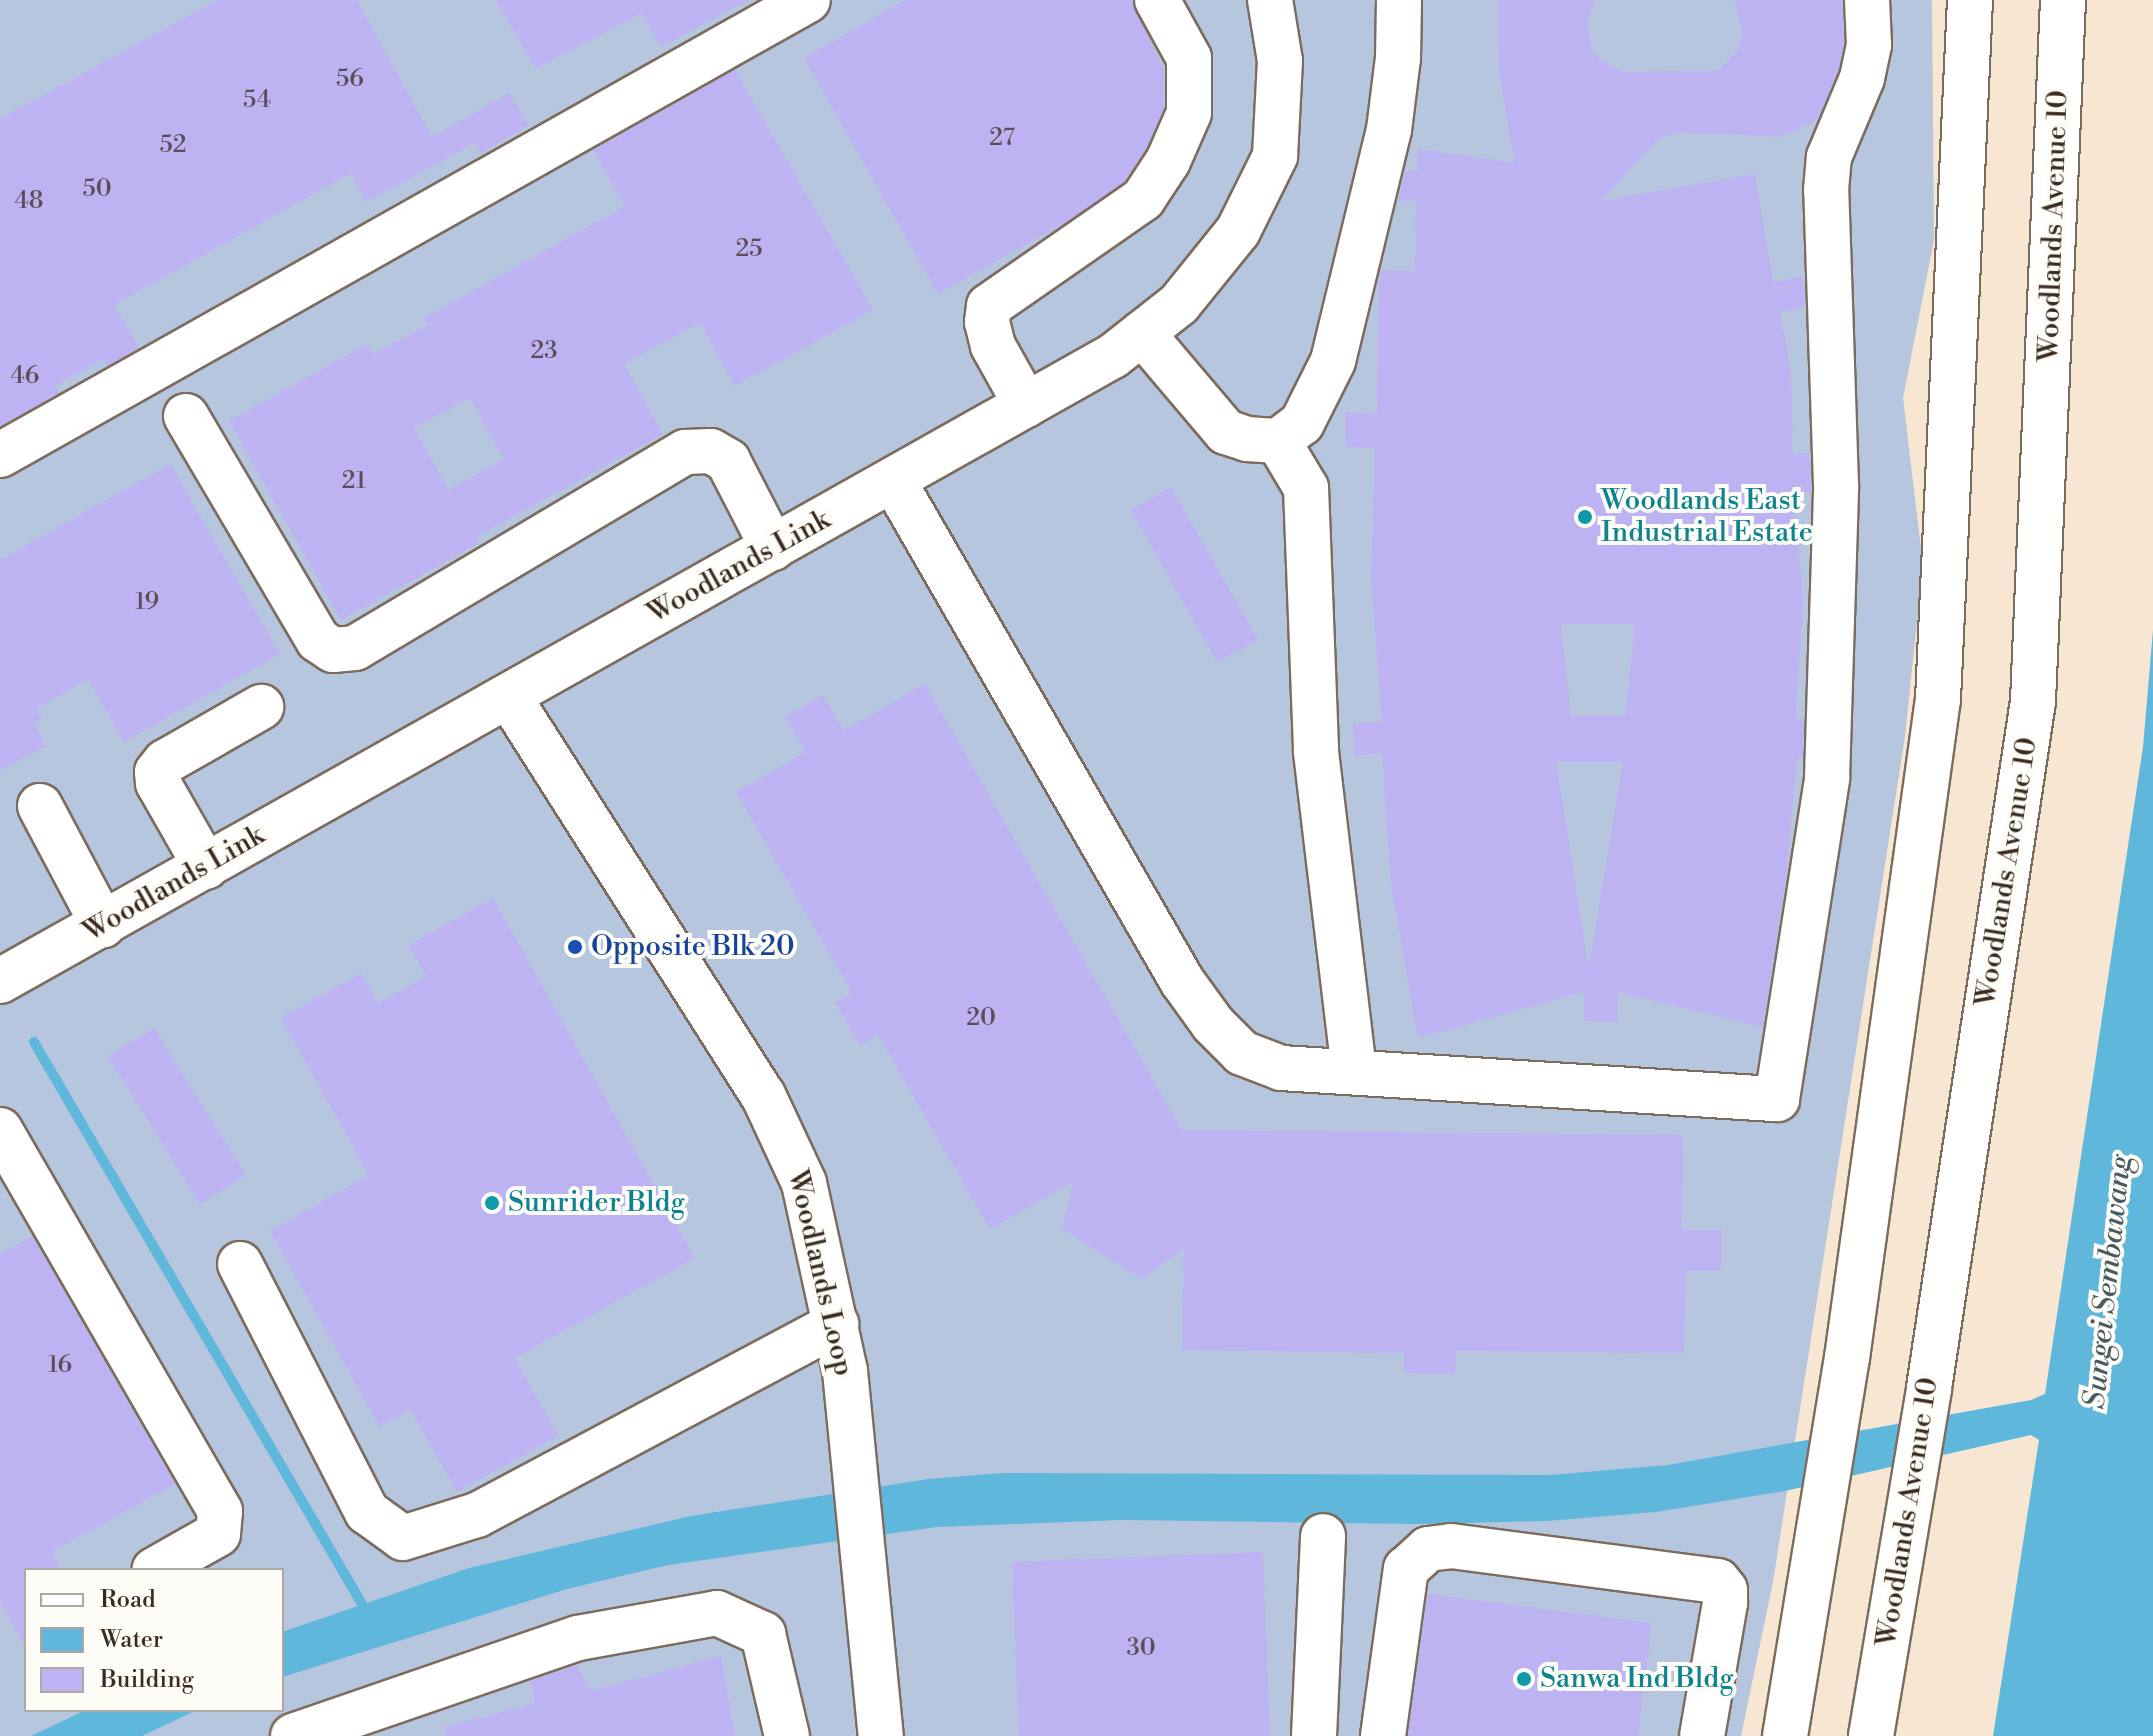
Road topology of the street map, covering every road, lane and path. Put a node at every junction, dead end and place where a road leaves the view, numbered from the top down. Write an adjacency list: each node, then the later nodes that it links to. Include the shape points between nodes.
1 (808, 0): 12 (main road)
2 (1157, 0): 9 (main road, via 1189,58 1189,113 1168,161 1143,199 989,306 993,346)
3 (1270, 0): 8 (main road, Woodlands Link, via 1280,61 1275,156 1238,231 1179,304)
4 (1399, 0): 11 (main road, via 1389,130 1333,361 1302,423)
5 (1867, 0): 21 (main road, via 1869,45 1862,78 1829,157 1826,190 1836,485 1827,778 1777,1099)
6 (1970, 0): 33 (main road, via 1938,699 1847,1358)
7 (2063, 0): 34 (main road, Woodlands Avenue 10, via 2033,701)
8 (1142, 333): 9 (main road, Woodlands Link, via 1113,356); 11 (main road, via 1226,432)
9 (1026, 405): 13 (main road, Woodlands Link)
10 (186, 416): 14 (main road, via 318,640 333,650 355,648 685,452 711,451 728,461)
11 (1278, 441): 21 (main road, via 1306,488 1316,752)
12 (0, 455)
13 (893, 480): 14 (main road, Woodlands Link); 21 (main road, via 1182,981 1213,1024 1242,1053 1281,1068)
14 (773, 548): 15 (main road, Woodlands Link)
15 (509, 697): 18 (main road, Woodlands Link); 24 (main road, Woodlands Loop, via 763,1095 804,1183)
16 (261, 707): 18 (main road, via 165,762 157,772 158,783)
17 (40, 806): 19 (main road)
18 (206, 867): 19 (main road, Woodlands Link)
19 (103, 925): 20 (main road, Woodlands Link)
20 (0, 981)
21 (1354, 1072)
22 (1, 1135): 26 (main road, via 220,1511 218,1534)
23 (240, 1264): 24 (main road, via 367,1512 403,1538 477,1515)
24 (836, 1324): 29 (main road, Woodlands Loop)
25 (1323, 1536): 30 (main road)
26 (158, 1568)
27 (293, 1736): 28 (main road, via 578,1638 717,1613 763,1634)
28 (787, 1736)
29 (881, 1736)
30 (1314, 1736)
31 (1383, 1736): 32 (main road, via 1406,1569 1428,1549 1451,1546 1718,1581 1725,1603)
32 (1702, 1736)
33 (1785, 1736)
34 (1871, 1736)

